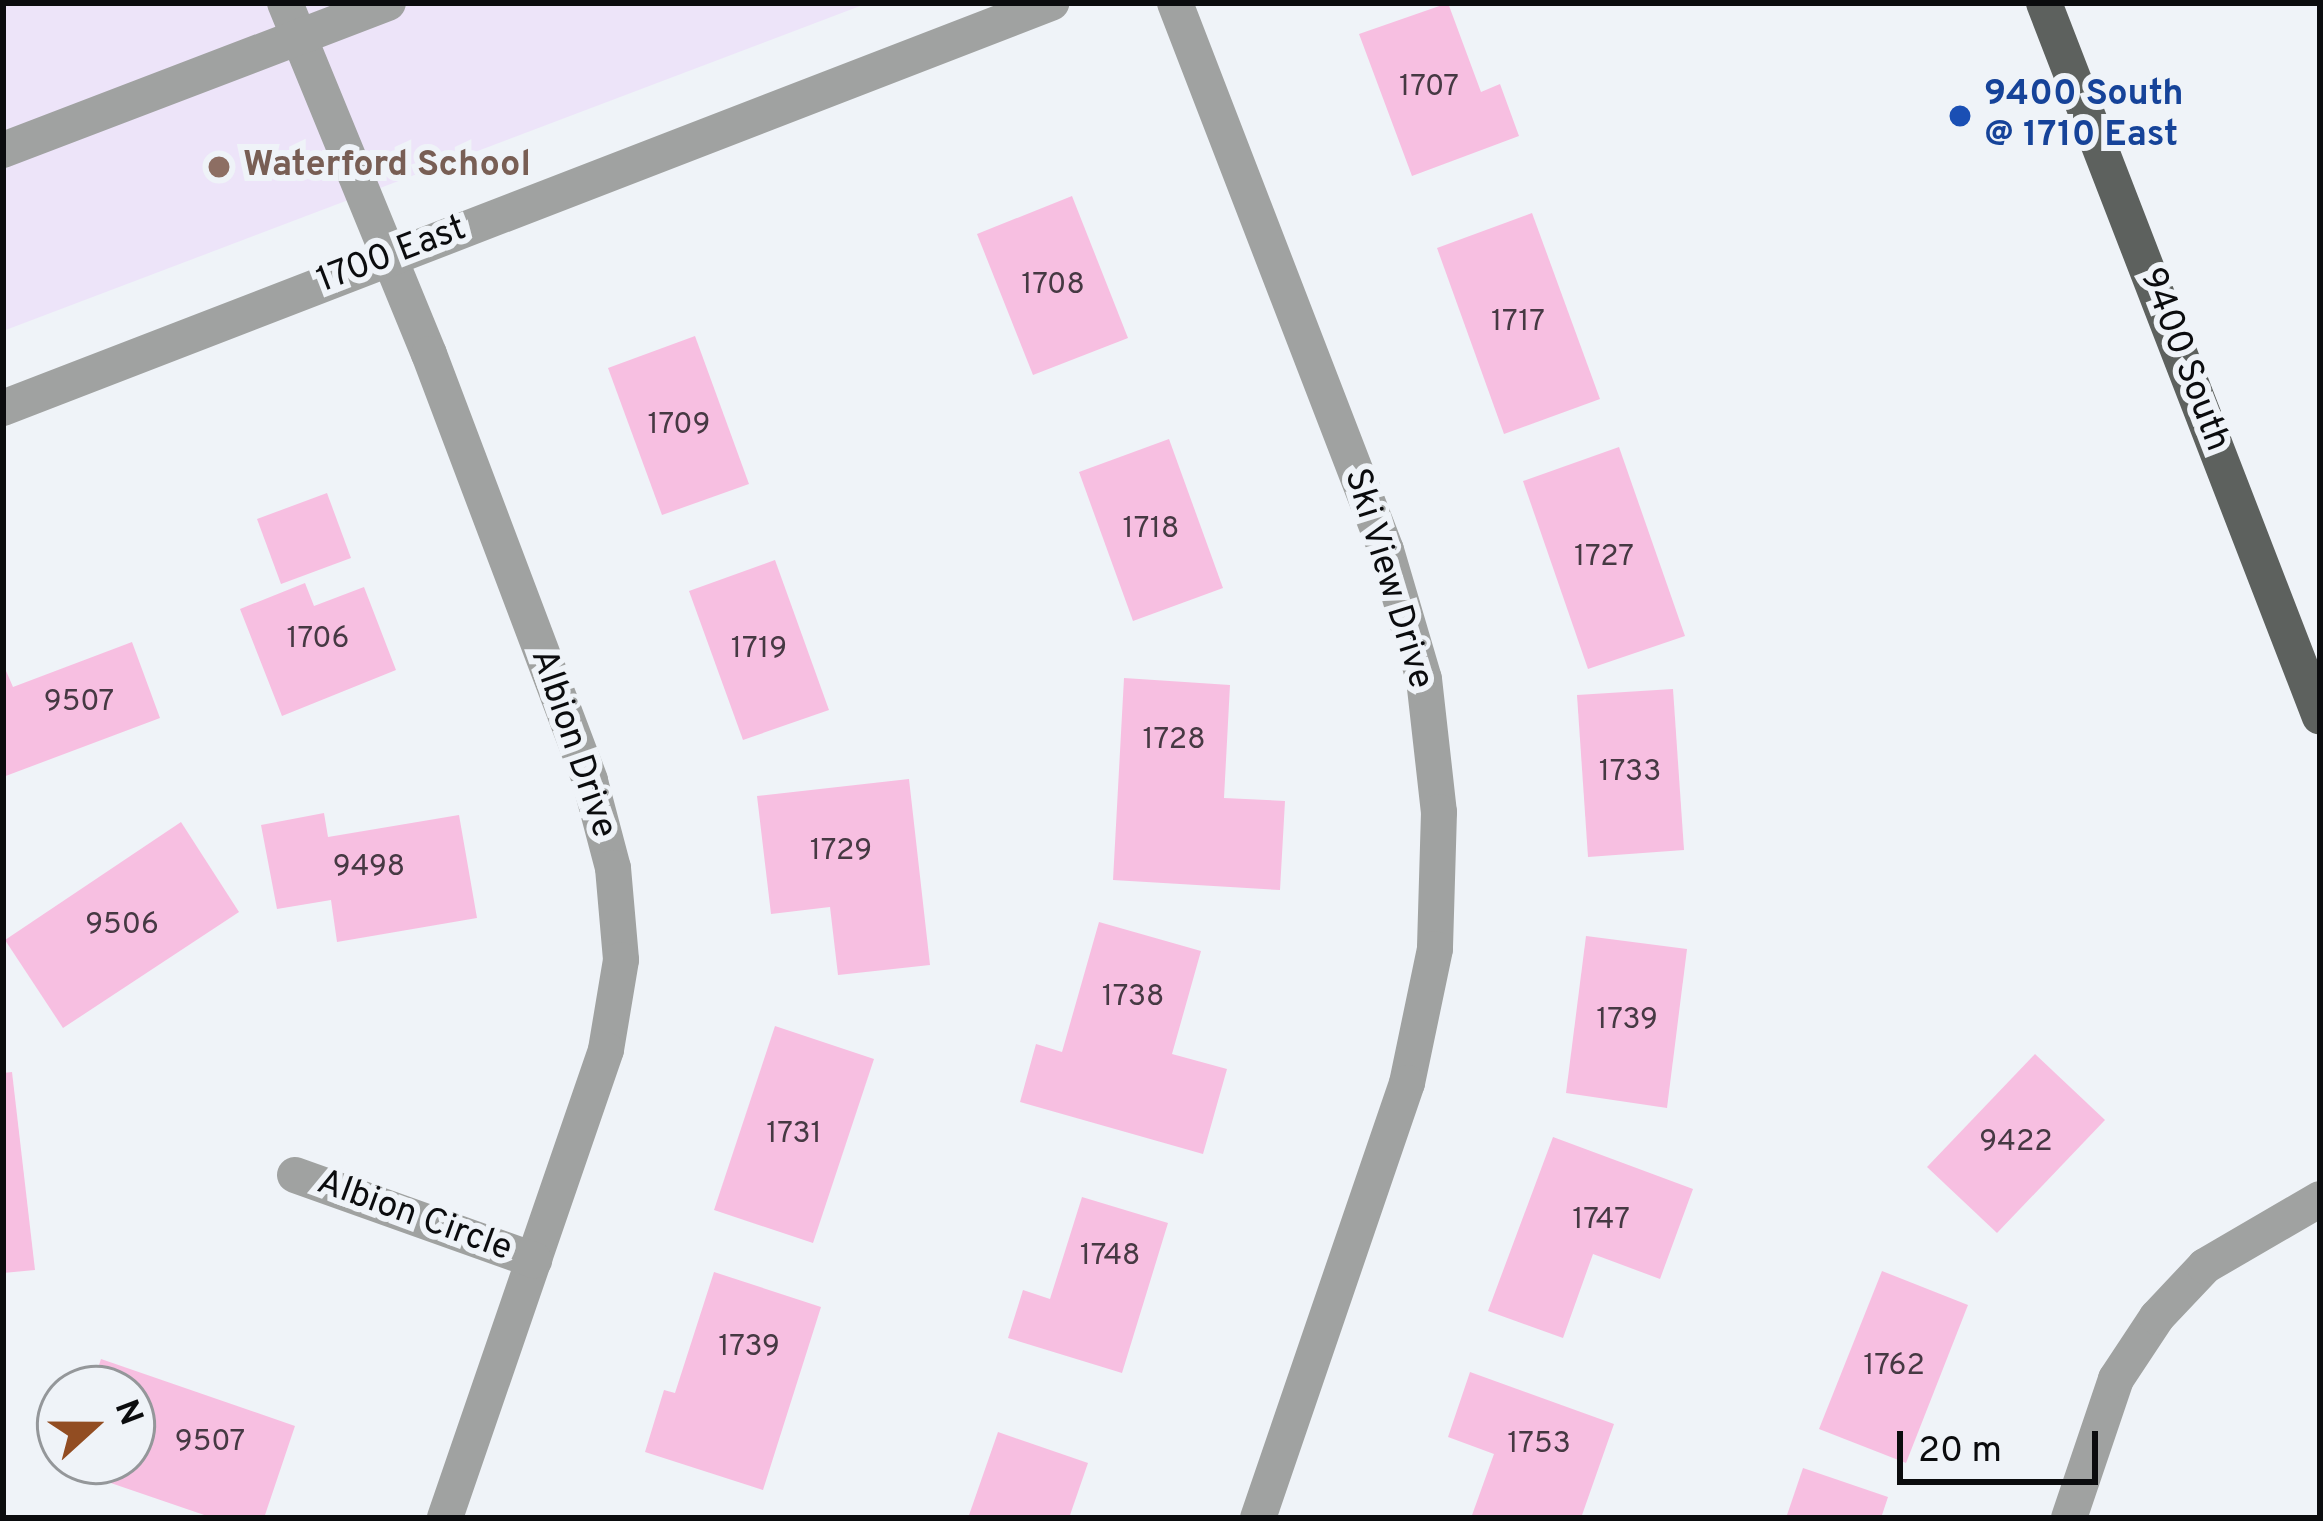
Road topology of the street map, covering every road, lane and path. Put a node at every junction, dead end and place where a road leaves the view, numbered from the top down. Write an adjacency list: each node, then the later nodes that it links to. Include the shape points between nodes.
1 (388, 3): 5 (street)
2 (1051, 3): 7 (street, 1700 East)
3 (1175, 3): 14 (street, Ski View Drive, via 1386,550 1424,679 1439,812 1435,950 1407,1083)
4 (2044, 3): 9 (main road, 9400 South)
5 (291, 20): 6 (street); 7 (street, Albion Drive)
6 (3, 150)
7 (390, 256): 8 (street, 1700 East); 12 (street, Albion Drive, via 590,781 613,868 621,960 606,1051)
8 (3, 408)
9 (2320, 716)
10 (295, 1175): 12 (street, Albion Circle)
11 (2320, 1199): 15 (street, via 2205,1266 2156,1317 2116,1379)
12 (534, 1260): 13 (street, Albion Drive)
13 (445, 1518)
14 (1258, 1518)
15 (2069, 1518)

